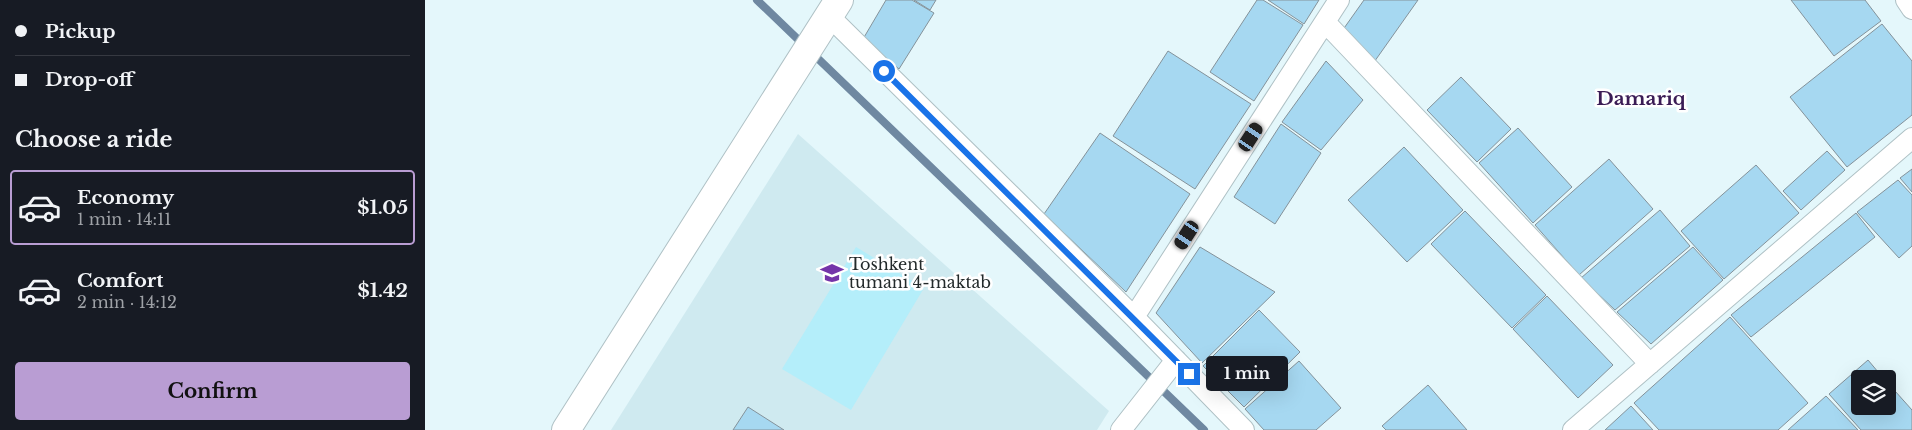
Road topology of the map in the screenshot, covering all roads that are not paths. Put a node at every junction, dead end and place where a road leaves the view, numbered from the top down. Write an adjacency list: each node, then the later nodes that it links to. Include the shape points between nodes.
1 (1339, 0): 5 (street)
2 (1906, 0): 3 (street)
3 (1912, 8)
4 (828, 18): 7 (street); 10 (main road)
5 (1325, 22): 7 (street); 9 (street)
6 (1912, 138): 9 (street)
7 (1134, 317): 8 (street)
8 (1175, 360): 11 (street); 12 (street)
9 (1650, 364): 13 (street)
10 (566, 430)
11 (1121, 430)
12 (1244, 430)
13 (1573, 430)

